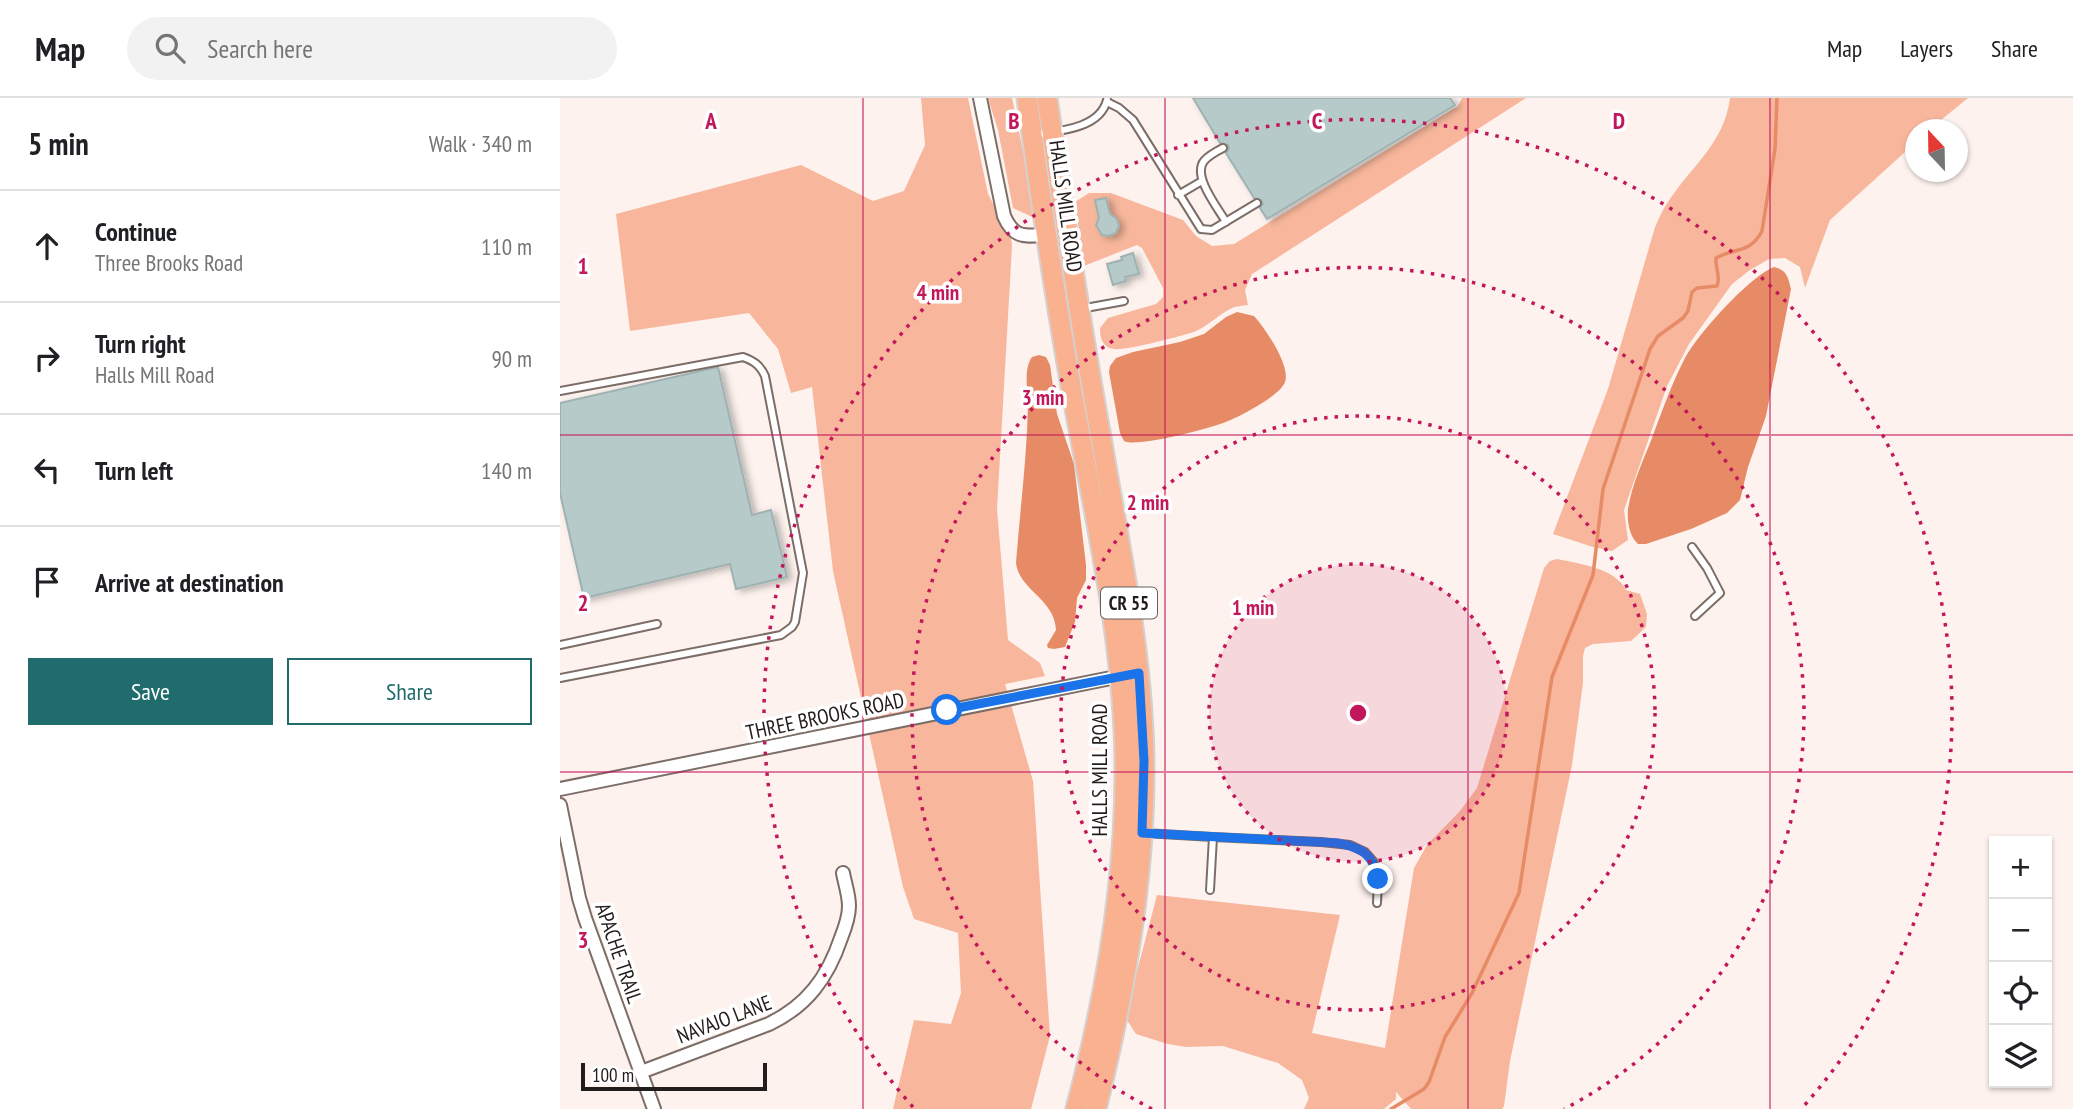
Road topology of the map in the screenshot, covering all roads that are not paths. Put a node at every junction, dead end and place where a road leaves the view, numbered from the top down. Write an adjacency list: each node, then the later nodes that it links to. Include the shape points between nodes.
1 (979, 98): 11 (street, via 1008,226 1019,234)
2 (1027, 98): 5 (main road, HALLS MILL ROAD / CR 55)
3 (1047, 98): 5 (main road, HALLS MILL ROAD / CR 55)
4 (1107, 100): 5 (lane, via 1101,113 1090,121); 8 (lane, via 1133,120)
5 (1042, 134): 11 (main road, HALLS MILL ROAD / CR 55); 13 (main road, HALLS MILL ROAD / CR 55)
6 (1223, 148): 7 (lane, via 1204,161 1199,171)
7 (1202, 181): 8 (lane); 10 (lane)
8 (1178, 195): 10 (lane, via 1200,229 1212,230)
9 (1257, 203): 10 (lane)
10 (1226, 222)
11 (1047, 235): 15 (main road, HALLS MILL ROAD / CR 55)
12 (1125, 301): 13 (lane)
13 (1078, 310): 17 (main road, HALLS MILL ROAD / CR 55)
14 (560, 391): 22 (lane, via 743,356 753,360 765,376 803,581 795,622 781,635)
15 (1097, 521): 17 (main road, via 1106,529 1119,587); 21 (main road, HALLS MILL ROAD / CR 55, via 1110,599)
16 (1692, 547): 18 (lane, via 1720,593)
17 (1128, 592): 21 (main road, HALLS MILL ROAD / CR 55)
18 (1695, 616)
19 (657, 624): 20 (lane)
20 (560, 645)
21 (1130, 675): 23 (street, THREE BROOKS ROAD); 25 (main road, HALLS MILL ROAD / CR 55, via 1144,761); 32 (main road, HALLS MILL ROAD / CR 55, via 1123,706 1125,795 1119,886 1101,1001)
22 (560, 678)
23 (560, 789)
24 (560, 805): 30 (street, APACHE TRAIL, via 582,908)
25 (1142, 833): 26 (lane); 33 (main road, HALLS MILL ROAD / CR 55, via 1131,940)
26 (1213, 837): 28 (lane); 29 (lane, via 1350,845 1373,861)
27 (843, 873): 30 (street, NAVAJO LANE, via 847,921 830,967 808,998 769,1024)
28 (1210, 890)
29 (1377, 903)
30 (641, 1072): 31 (street, APACHE TRAIL)
31 (654, 1109)
32 (1076, 1109)
33 (1096, 1109)

